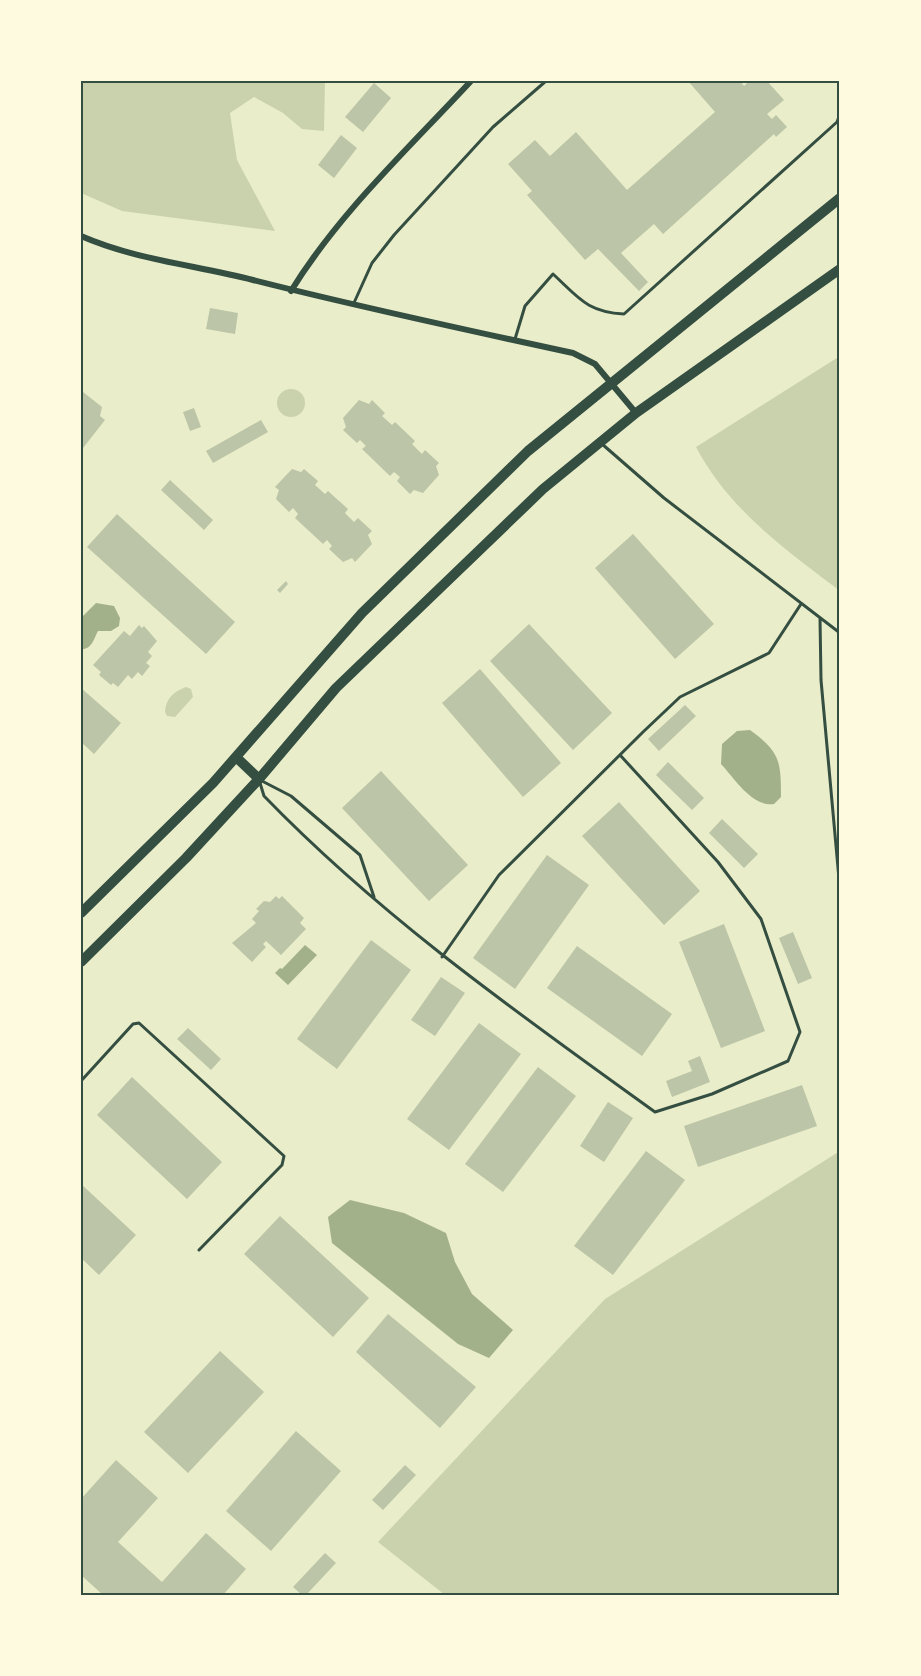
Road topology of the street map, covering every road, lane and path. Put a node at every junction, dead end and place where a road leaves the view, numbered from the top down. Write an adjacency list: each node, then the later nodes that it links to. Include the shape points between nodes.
1 (471, 81): 7 (street, via 334,230)
2 (546, 81): 8 (lane, via 493,127 394,235 372,263)
3 (840, 114): 9 (lane, via 837,122 624,314 602,313 584,304 553,274 525,306)
4 (840, 198): 10 (main road)
5 (81, 236): 7 (street, via 145,258)
6 (840, 269): 11 (main road)
7 (291, 291): 8 (street)
8 (353, 306): 9 (street)
9 (515, 340): 10 (street, via 588,359)
10 (612, 382): 11 (street); 17 (main road, via 528,451 362,613)
11 (636, 413): 12 (main road)
12 (600, 443): 13 (lane, via 663,498); 18 (main road, via 543,489 336,688)
13 (801, 603): 14 (lane); 16 (lane, via 769,653 681,698)
14 (820, 618): 15 (lane); 19 (lane, via 821,680)
15 (840, 633)
16 (620, 754): 22 (lane, via 499,875); 22 (lane, via 718,862 760,919 800,1032 788,1061 712,1094 656,1112)
17 (236, 757): 18 (main road); 21 (main road)
18 (259, 779): 20 (lane, via 264,795 294,827); 20 (lane, via 291,796 360,855); 23 (main road)
19 (840, 890)
20 (375, 898): 22 (lane)
21 (81, 913)
22 (442, 957)
23 (81, 962)
24 (81, 1081): 25 (lane, via 133,1024 139,1023 284,1156 282,1165)
25 (199, 1250)

